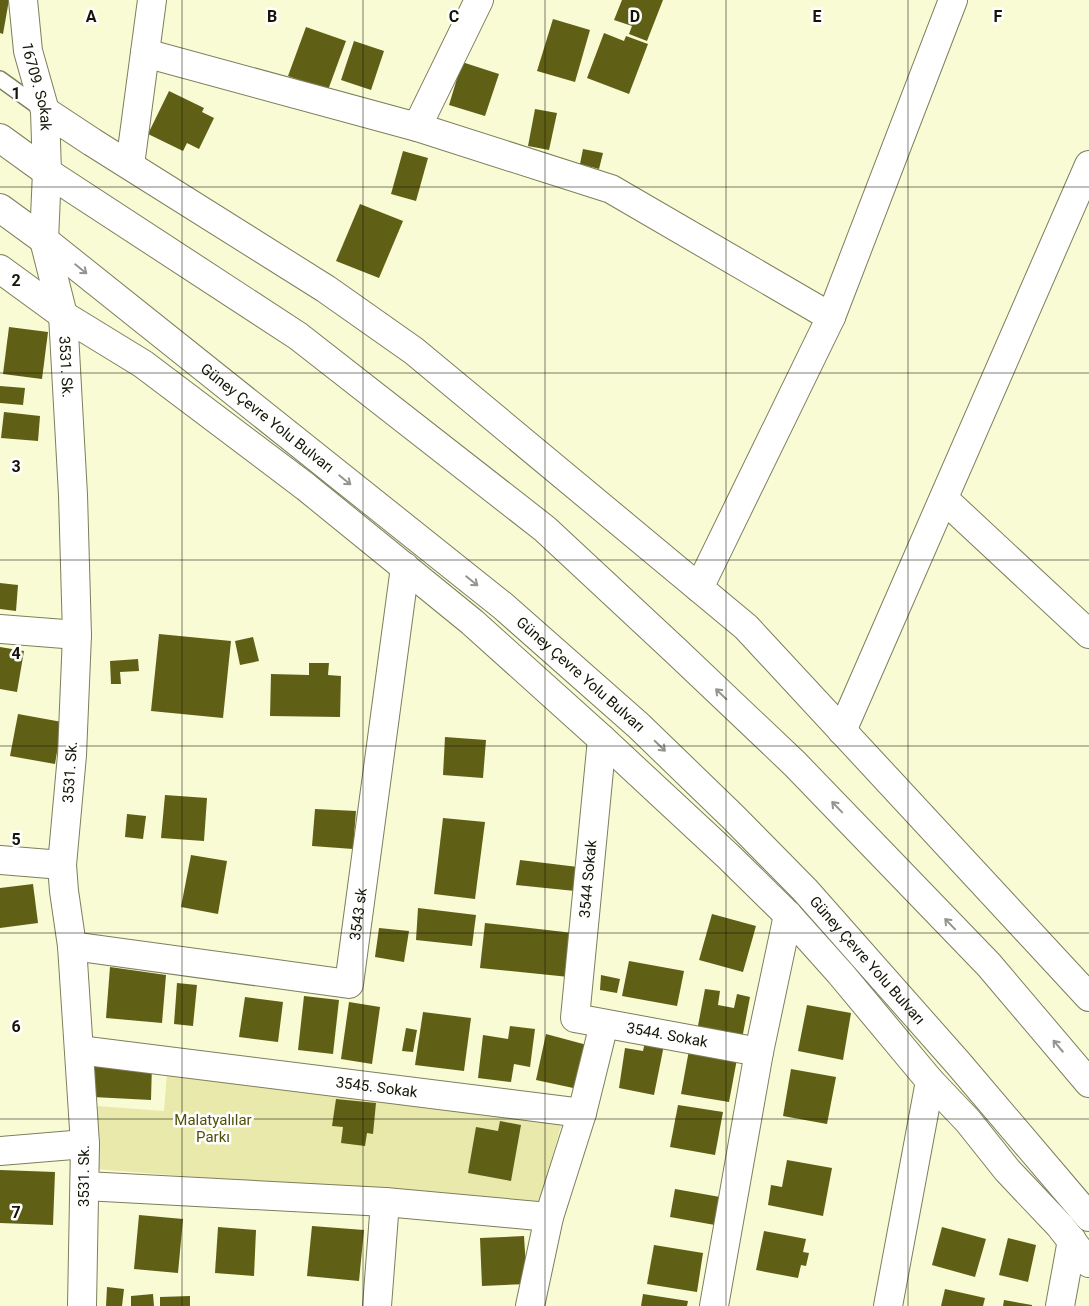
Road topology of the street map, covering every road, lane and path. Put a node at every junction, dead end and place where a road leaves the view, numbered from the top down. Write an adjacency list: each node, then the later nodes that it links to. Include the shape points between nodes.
1 (23, 0): 7 (main road, 16709. Sokak, via 28,51)
2 (152, 0): 5 (main road)
3 (479, 0): 8 (main road)
4 (953, 0): 17 (main road)
5 (145, 52): 8 (main road); 10 (main road)
6 (0, 79): 7 (lane)
7 (45, 111): 10 (main road); 12 (main road, 16709. Sokak)
8 (417, 128): 17 (main road, via 611,189)
9 (0, 138): 12 (main road)
10 (130, 165): 20 (main road, via 326,289 414,351)
11 (1089, 165): 18 (main road)
12 (47, 172): 14 (main road, 16709. Sokak); 36 (main road, one-way to 12, via 989,965 795,764 545,529 298,336)
13 (0, 208): 14 (main road, Güney Çevre Yolu Bulvarı)
14 (44, 240): 16 (main road, 3531. Sk.); 43 (main road, Güney Çevre Yolu Bulvarı, one-way to 43, via 503,606 639,726 804,890)
15 (0, 269): 16 (main road)
16 (63, 316): 19 (main road, via 143,364 306,487); 23 (main road, 3531. Sk.)
17 (831, 317): 20 (main road)
18 (944, 498): 22 (main road); 24 (main road)
19 (405, 567): 25 (main road, via 472,622); 29 (main road, 3543 sk, via 349,984)
20 (699, 588): 24 (main road, via 746,627)
21 (0, 629): 23 (main road)
22 (1089, 634)
23 (77, 635): 27 (main road, 3531. Sk., via 72,755)
24 (842, 731): 30 (main road)
25 (602, 739): 28 (main road); 31 (main road, 3544 Sokak)
26 (0, 860): 27 (main road)
27 (62, 865): 29 (main road, 3531. Sk.)
28 (788, 915): 34 (main road); 35 (main road)
29 (72, 946): 33 (main road, 3531. Sk.)
30 (1089, 998)
31 (575, 1018): 32 (main road, 3544. Sokak)
32 (604, 1024): 34 (main road, 3544. Sokak); 37 (main road)
33 (79, 1050): 37 (main road, 3545. Sokak); 38 (main road, 3531. Sk.)
34 (759, 1052): 49 (main road)
35 (930, 1081): 44 (main road); 50 (main road)
36 (1089, 1083)
37 (582, 1113): 42 (main road)
38 (85, 1144): 39 (main road); 40 (main road, 3531. Sk.)
39 (0, 1151)
40 (85, 1186): 41 (main road); 46 (main road, 3531. Sk.)
41 (385, 1202): 42 (main road); 47 (main road)
42 (548, 1217): 48 (main road)
43 (1089, 1217)
44 (1072, 1240): 45 (main road); 51 (main road)
45 (1089, 1263)
46 (82, 1306)
47 (377, 1306)
48 (530, 1306)
49 (714, 1306)
50 (888, 1306)
51 (1060, 1306)

